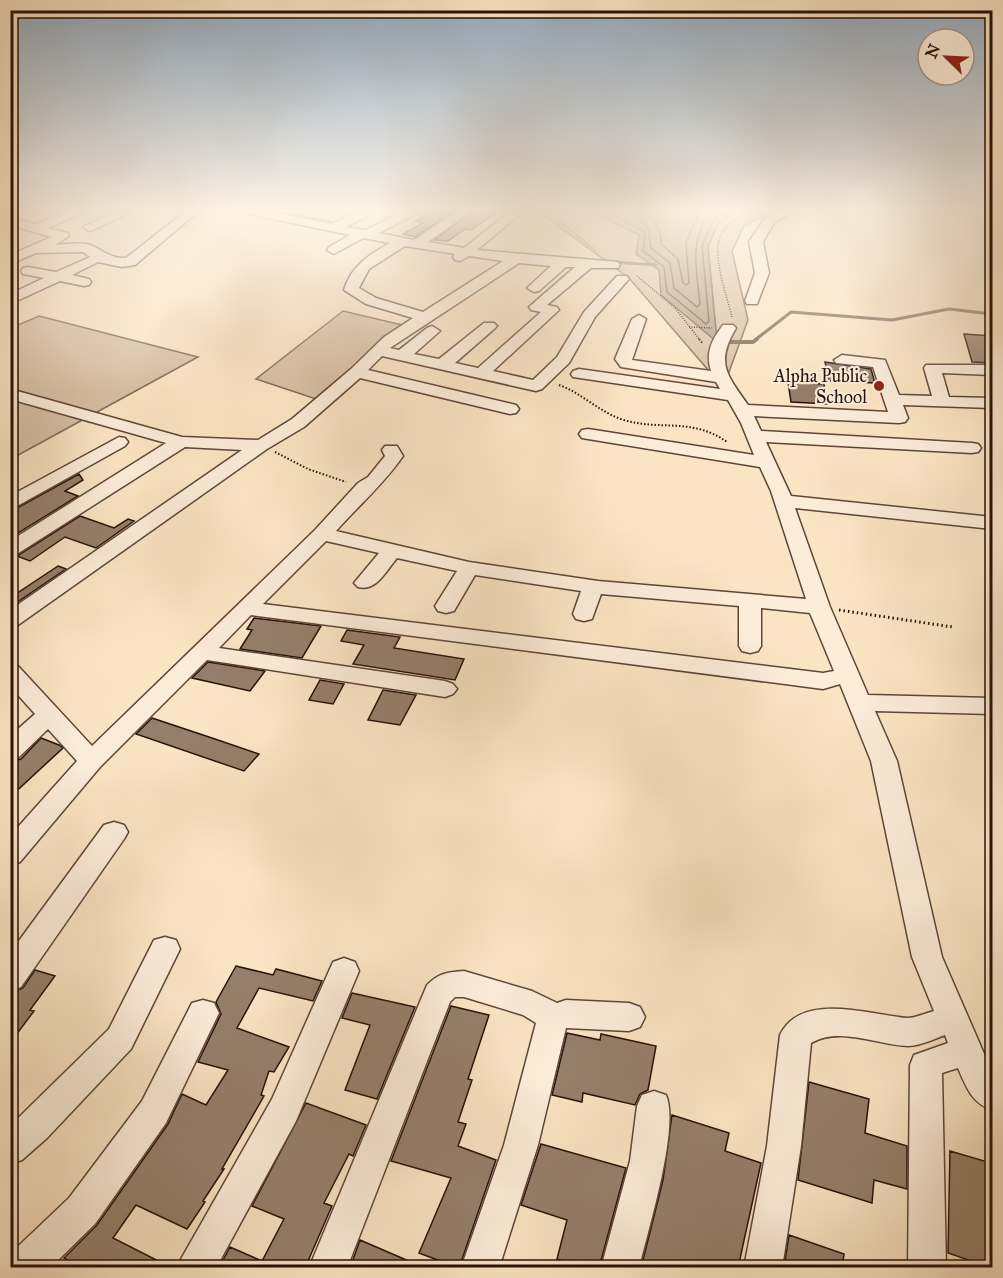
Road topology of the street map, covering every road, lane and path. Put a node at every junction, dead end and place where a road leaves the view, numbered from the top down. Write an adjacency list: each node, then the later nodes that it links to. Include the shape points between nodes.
1 (74, 270): 9 (street)
2 (363, 270): 17 (street, via 352,281 351,290)
3 (499, 270): 17 (street, via 448,303)
4 (555, 270): 12 (street)
5 (580, 270): 27 (street, via 536,307 552,310)
6 (722, 270): 20 (path, via 733,318)
7 (761, 270): 15 (street)
8 (28, 271): 9 (street)
9 (59, 277): 11 (street); 13 (street)
10 (621, 279): 29 (street, via 589,315 563,360)
11 (84, 282)
12 (534, 288)
13 (13, 297): 14 (street)
14 (38, 300)
15 (752, 301)
16 (639, 319): 31 (street, via 623,359 627,364)
17 (428, 324): 21 (street); 22 (street)
18 (489, 326): 24 (street)
19 (689, 327): 20 (path)
20 (723, 337): 31 (street, via 716,352)
21 (378, 350): 22 (street); 26 (street)
22 (402, 356): 24 (street)
23 (842, 360): 32 (street, via 879,363)
24 (441, 366): 27 (street)
25 (993, 370): 33 (street, via 932,368)
26 (357, 372): 35 (street); 40 (street, via 298,423)
27 (481, 374): 29 (street, via 536,386)
28 (579, 374): 31 (street)
29 (543, 380): 43 (path, via 572,389 613,417 722,436)
30 (10, 394): 39 (street)
31 (733, 394): 32 (street, via 899,418); 37 (street, via 751,423)
32 (892, 400): 33 (street)
33 (942, 401): 34 (street)
34 (993, 403)
35 (510, 410)
36 (588, 434): 43 (street)
37 (754, 436): 41 (street); 43 (street)
38 (118, 442): 46 (street)
39 (181, 442): 40 (street); 49 (street)
40 (261, 445): 44 (path, via 308,469); 59 (street)
41 (972, 448)
42 (391, 450): 44 (street, via 394,456 375,481)
43 (756, 461): 45 (street)
44 (365, 487): 48 (street)
45 (783, 501): 47 (street); 56 (street)
46 (10, 504)
47 (993, 523)
48 (322, 534): 50 (street); 57 (street)
49 (10, 550)
50 (392, 551): 51 (street); 52 (street)
51 (469, 568): 53 (street); 55 (street)
52 (365, 583)
53 (593, 586): 54 (street); 58 (street)
54 (750, 601): 56 (street); 61 (street)
55 (446, 606)
56 (819, 607): 60 (path); 64 (street)
57 (246, 608): 62 (street); 64 (street, via 823,681)
58 (584, 614)
59 (10, 620)
60 (953, 627)
61 (750, 646)
62 (201, 652): 65 (street); 70 (street)
63 (10, 671): 68 (street)
64 (847, 675): 66 (street)
65 (445, 689)
66 (859, 703): 67 (street); 79 (street, via 884,761 927,957)
67 (993, 706)
68 (50, 714): 69 (street); 70 (street)
69 (10, 751)
70 (91, 761): 72 (street)
71 (114, 832): 75 (street)
72 (10, 855)
73 (165, 950): 82 (street, via 120,1039)
74 (344, 971): 84 (street, via 284,1110)
75 (10, 978)
76 (203, 1013): 83 (street, via 154,1112 82,1211)
77 (629, 1017): 78 (street, via 566,1013)
78 (552, 1020): 85 (street, via 532,1004 464,984 447,985 438,994); 86 (street, via 542,1073 511,1184)
79 (960, 1035): 80 (street, via 981,1083); 88 (street, via 819,1022 796,1035 784,1146); 89 (street, via 926,1065)
80 (993, 1095)
81 (654, 1106): 87 (street, via 647,1161)
82 (10, 1148)
83 (23, 1268)
84 (195, 1268)
85 (328, 1268)
86 (480, 1268)
87 (620, 1268)
88 (763, 1268)
89 (927, 1268)

